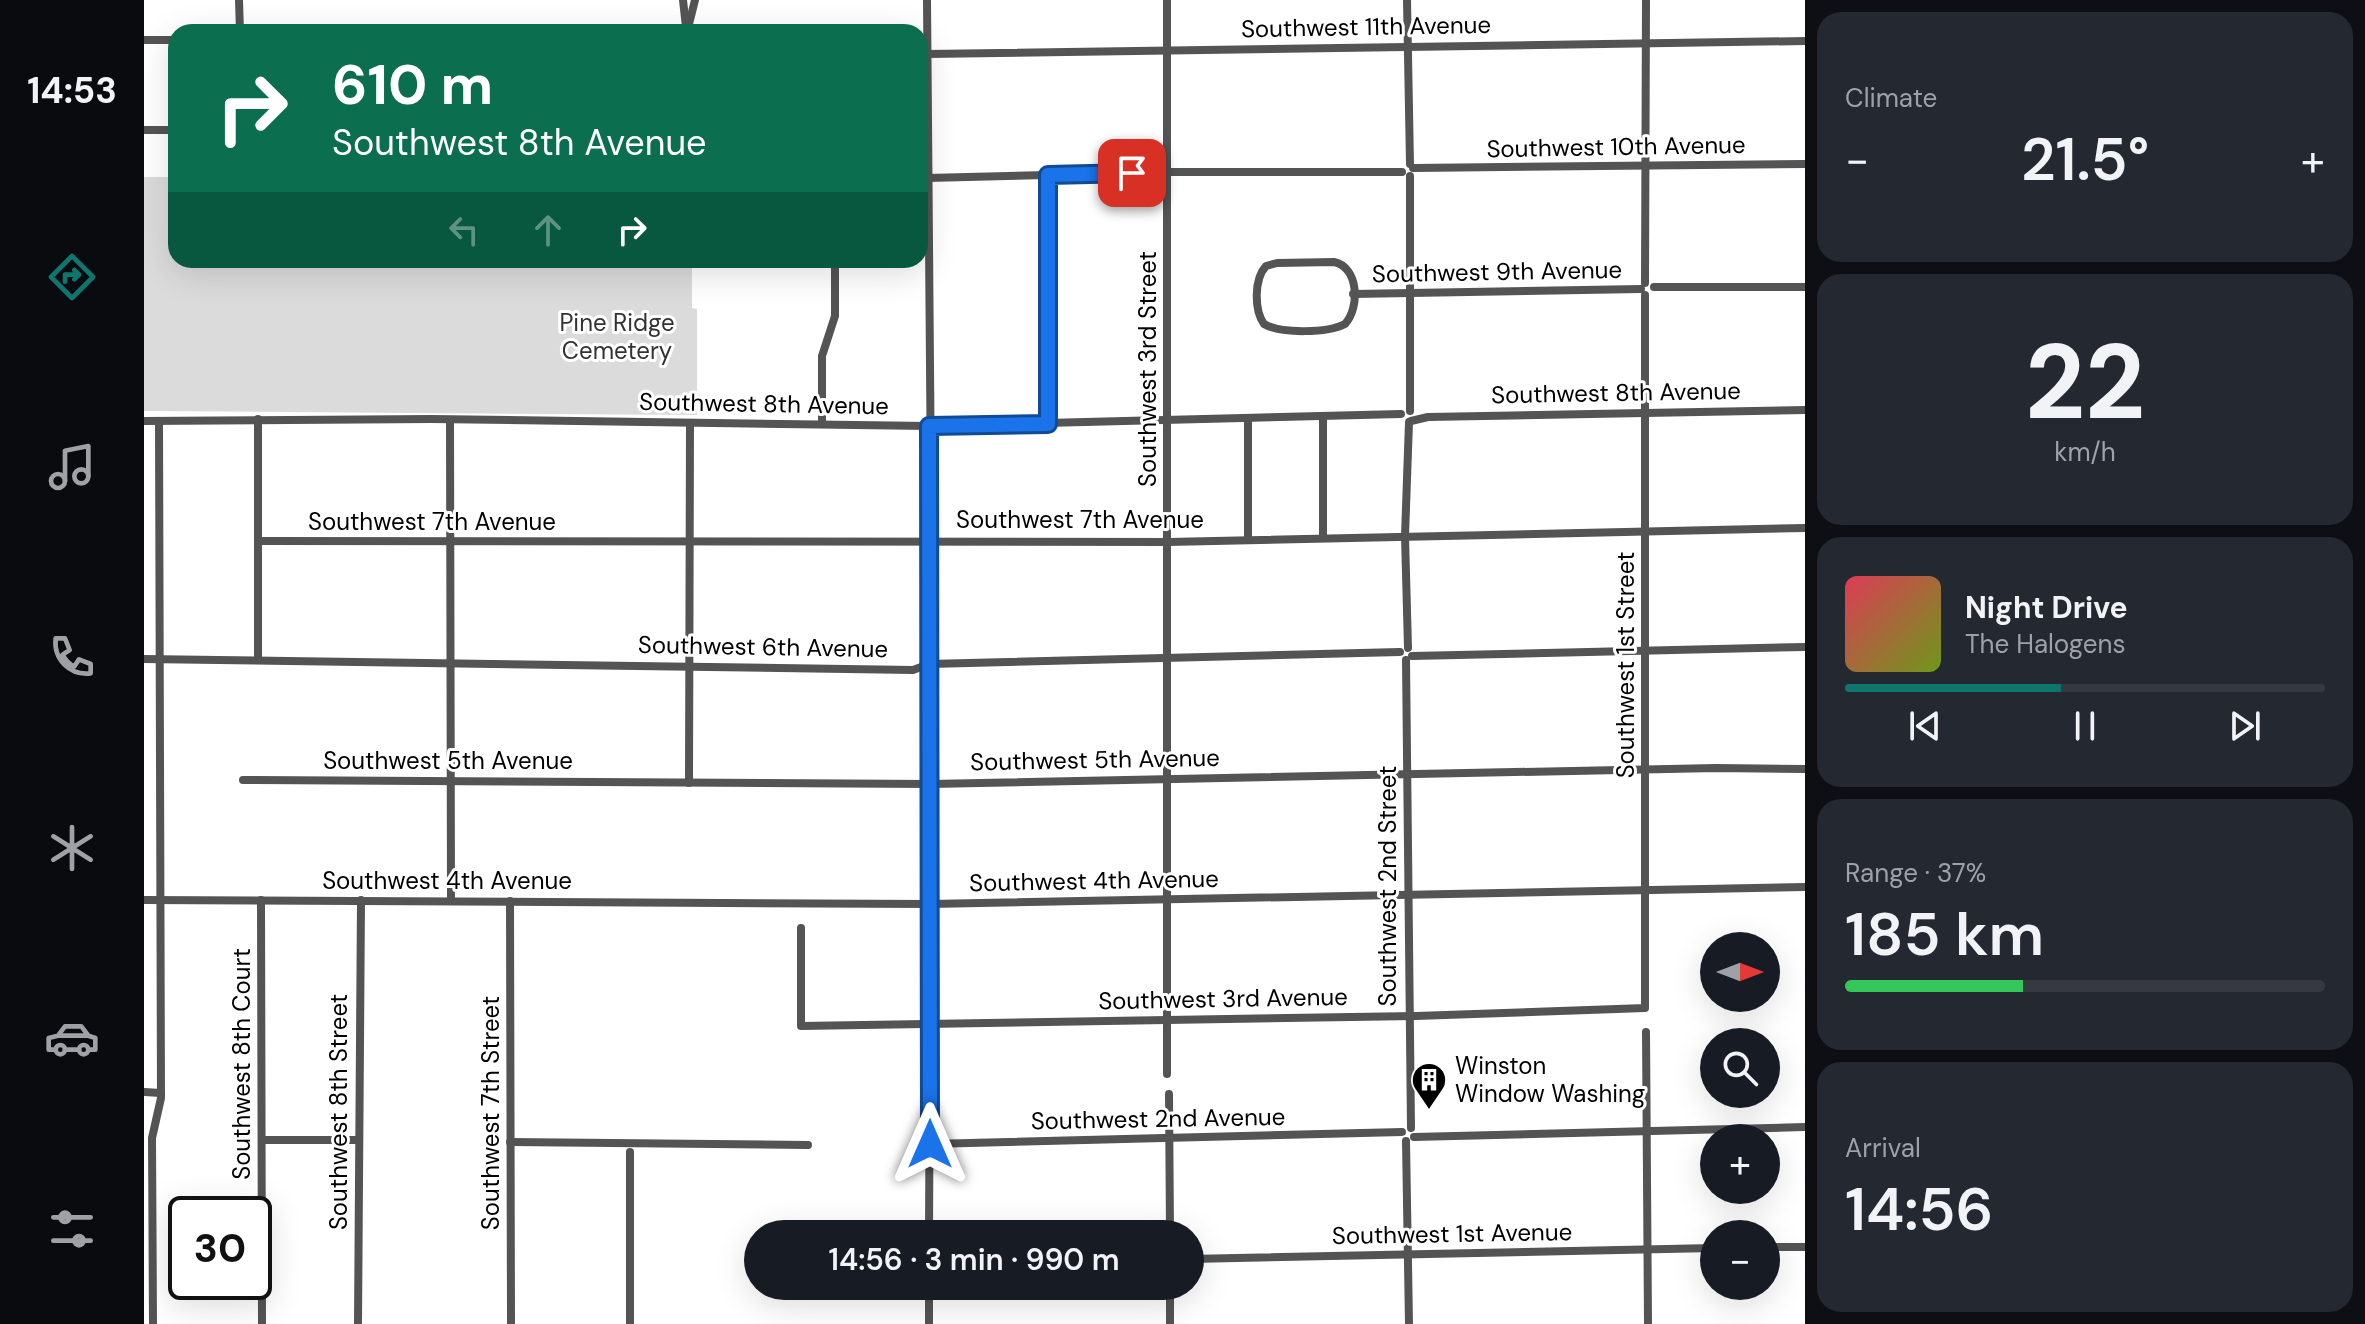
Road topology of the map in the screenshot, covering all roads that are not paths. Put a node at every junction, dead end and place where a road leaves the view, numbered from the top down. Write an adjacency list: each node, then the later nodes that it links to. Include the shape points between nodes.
1 (239, 0): 8 (street)
2 (683, 0): 9 (street)
3 (695, 0): 10 (street)
4 (927, 0): 11 (street)
5 (1167, 0): 17 (street, Southwest 3rd Street)
6 (1407, 0): 16 (street, Southwest 2nd Street)
7 (1646, 0): 15 (street, Southwest 1st Street)
8 (240, 24)
9 (686, 24)
10 (689, 24)
11 (927, 24)
12 (144, 40): 13 (street)
13 (168, 40)
14 (1805, 41): 15 (street, Southwest 11th Avenue)
15 (1647, 44): 16 (street, Southwest 11th Avenue); 22 (street, Southwest 1st Street)
16 (1407, 47): 17 (street, Southwest 11th Avenue); 23 (street, Southwest 2nd Street)
17 (1167, 49): 18 (street, Southwest 11th Avenue); 24 (street, Southwest 3rd Street)
18 (928, 54)
19 (144, 130): 20 (street)
20 (168, 130)
21 (1805, 164): 22 (street, Southwest 10th Avenue)
22 (1647, 167): 23 (street, Southwest 10th Avenue); 30 (street, Southwest 1st Street)
23 (1407, 170): 24 (street, Southwest 10th Avenue); 32 (street, Southwest 2nd Street)
24 (1167, 172): 25 (street, Southwest 10th Avenue); 42 (street, Southwest 3rd Street)
25 (1048, 175): 26 (street, Southwest 10th Avenue); 45 (street)
26 (928, 178)
27 (835, 268): 44 (street, via 835,316 822,356)
28 (928, 268): 46 (street)
29 (1805, 287): 30 (street, Southwest 9th Avenue)
30 (1648, 289): 32 (street, Southwest 9th Avenue); 34 (street, Southwest 1st Street)
31 (1353, 294): 31 (street, via 1352,315 1340,327 1275,329 1264,324 1258,309 1259,276 1266,266 1277,263 1340,263 1352,275); 32 (street, Southwest 9th Avenue)
32 (1407, 294): 35 (street, Southwest 2nd Street)
33 (1805, 410): 34 (street, Southwest 8th Avenue)
34 (1647, 411): 35 (street, Southwest 8th Avenue); 48 (street, Southwest 1st Street)
35 (1407, 417): 37 (street, Southwest 8th Avenue); 49 (street, Southwest 2nd Street)
36 (258, 419): 38 (street, Southwest 8th Avenue); 41 (street, Southwest 8th Avenue); 52 (street)
37 (1323, 419): 39 (street, Southwest 8th Avenue); 50 (street)
38 (450, 420): 43 (street, Southwest 8th Avenue); 53 (street)
39 (1248, 420): 42 (street, Southwest 8th Avenue); 51 (street)
40 (144, 421): 41 (street, Southwest 8th Avenue)
41 (159, 421): 61 (street)
42 (1168, 422): 45 (street, Southwest 8th Avenue); 54 (street, Southwest 3rd Street)
43 (690, 423): 44 (street, Southwest 8th Avenue); 56 (street)
44 (822, 424): 46 (street, Southwest 8th Avenue)
45 (1048, 424): 46 (street, Southwest 8th Avenue)
46 (929, 426): 55 (street)
47 (1805, 528): 48 (street, Southwest 7th Avenue)
48 (1645, 531): 49 (street, Southwest 7th Avenue); 58 (street, Southwest 1st Street)
49 (1405, 536): 50 (street, Southwest 7th Avenue); 59 (street, Southwest 2nd Street)
50 (1323, 537): 51 (street, Southwest 7th Avenue)
51 (1248, 539): 54 (street, Southwest 7th Avenue)
52 (259, 541): 53 (street, Southwest 7th Avenue); 62 (street)
53 (450, 542): 56 (street, Southwest 7th Avenue); 64 (street)
54 (1168, 542): 55 (street, Southwest 7th Avenue); 63 (street, Southwest 3rd Street)
55 (929, 543): 56 (street, Southwest 7th Avenue); 65 (street)
56 (689, 544): 66 (street)
57 (1805, 647): 58 (street, Southwest 6th Avenue)
58 (1646, 649): 59 (street, Southwest 6th Avenue); 67 (street, Southwest 1st Street)
59 (1407, 654): 63 (street, Southwest 6th Avenue); 69 (street, Southwest 2nd Street)
60 (144, 659): 61 (street, Southwest 6th Avenue)
61 (159, 659): 62 (street, Southwest 6th Avenue); 79 (street)
62 (258, 660): 64 (street, Southwest 6th Avenue)
63 (1168, 660): 65 (street, Southwest 6th Avenue); 70 (street, Southwest 3rd Street)
64 (450, 662): 66 (street, Southwest 6th Avenue); 72 (street)
65 (929, 664): 66 (street, Southwest 6th Avenue, via 913,670); 74 (street)
66 (691, 665): 73 (street)
67 (1646, 769): 68 (street, Southwest 5th Avenue); 69 (street, Southwest 5th Avenue); 76 (street, Southwest 1st Street)
68 (1805, 769)
69 (1408, 774): 70 (street, Southwest 5th Avenue); 77 (street, Southwest 2nd Street)
70 (1168, 778): 74 (street, Southwest 5th Avenue); 82 (street, Southwest 3rd Street)
71 (243, 780): 72 (street, Southwest 5th Avenue)
72 (450, 781): 73 (street, Southwest 5th Avenue); 83 (street)
73 (689, 783): 74 (street, Southwest 5th Avenue)
74 (931, 784): 85 (street)
75 (1805, 887): 76 (street, Southwest 4th Avenue)
76 (1646, 890): 77 (street, Southwest 4th Avenue); 87 (street, Southwest 1st Street)
77 (1408, 894): 82 (street, Southwest 4th Avenue); 88 (street, Southwest 2nd Street)
78 (144, 900): 79 (street, Southwest 4th Avenue)
79 (160, 900): 80 (street, Southwest 4th Avenue); 94 (street)
80 (261, 900): 81 (street, Southwest 4th Avenue); 99 (street, Southwest 8th Court)
81 (361, 900): 83 (street, Southwest 4th Avenue); 100 (street, Southwest 8th Street)
82 (1169, 900): 85 (street, Southwest 4th Avenue); 89 (street, Southwest 3rd Street)
83 (451, 901): 84 (street, Southwest 4th Avenue)
84 (510, 901): 85 (street, Southwest 4th Avenue); 102 (street, Southwest 7th Street)
85 (930, 904): 90 (street)
86 (801, 928): 90 (street, Southwest 3rd Avenue, via 801,1026)
87 (1645, 1008): 88 (street, Southwest 3rd Avenue)
88 (1409, 1016): 89 (street, Southwest 3rd Avenue); 98 (street, Southwest 2nd Street)
89 (1168, 1020): 90 (street, Southwest 3rd Avenue); 92 (street, Southwest 3rd Street)
90 (930, 1024): 103 (street)
91 (1646, 1032): 97 (street)
92 (1167, 1074)
93 (144, 1092): 94 (street)
94 (161, 1093): 116 (street, via 152,1138)
95 (1169, 1094): 101 (street)
96 (1805, 1127): 97 (street, Southwest 2nd Avenue)
97 (1647, 1129): 98 (street, Southwest 2nd Avenue); 111 (street)
98 (1408, 1134): 101 (street, Southwest 2nd Avenue); 112 (street, Southwest 2nd Street)
99 (262, 1140): 100 (street); 117 (street, Southwest 8th Court)
100 (359, 1140): 118 (street, Southwest 8th Street)
101 (1169, 1140): 103 (street, Southwest 2nd Avenue); 107 (street)
102 (510, 1142): 104 (street); 119 (street, Southwest 7th Street)
103 (930, 1144): 106 (street)
104 (808, 1145)
105 (630, 1152): 120 (street)
106 (929, 1220)
107 (1170, 1220)
108 (1780, 1247): 109 (street)
109 (1805, 1247)
110 (1700, 1248): 111 (street, Southwest 1st Avenue)
111 (1648, 1249): 112 (street, Southwest 1st Avenue); 124 (street)
112 (1409, 1255): 113 (street, Southwest 1st Avenue); 123 (street, Southwest 2nd Street)
113 (1204, 1259)
114 (929, 1300): 121 (street)
115 (1170, 1300): 122 (street)
116 (153, 1324)
117 (262, 1324)
118 (358, 1324)
119 (511, 1324)
120 (630, 1324)
121 (929, 1324)
122 (1170, 1324)
123 (1409, 1324)
124 (1648, 1324)

